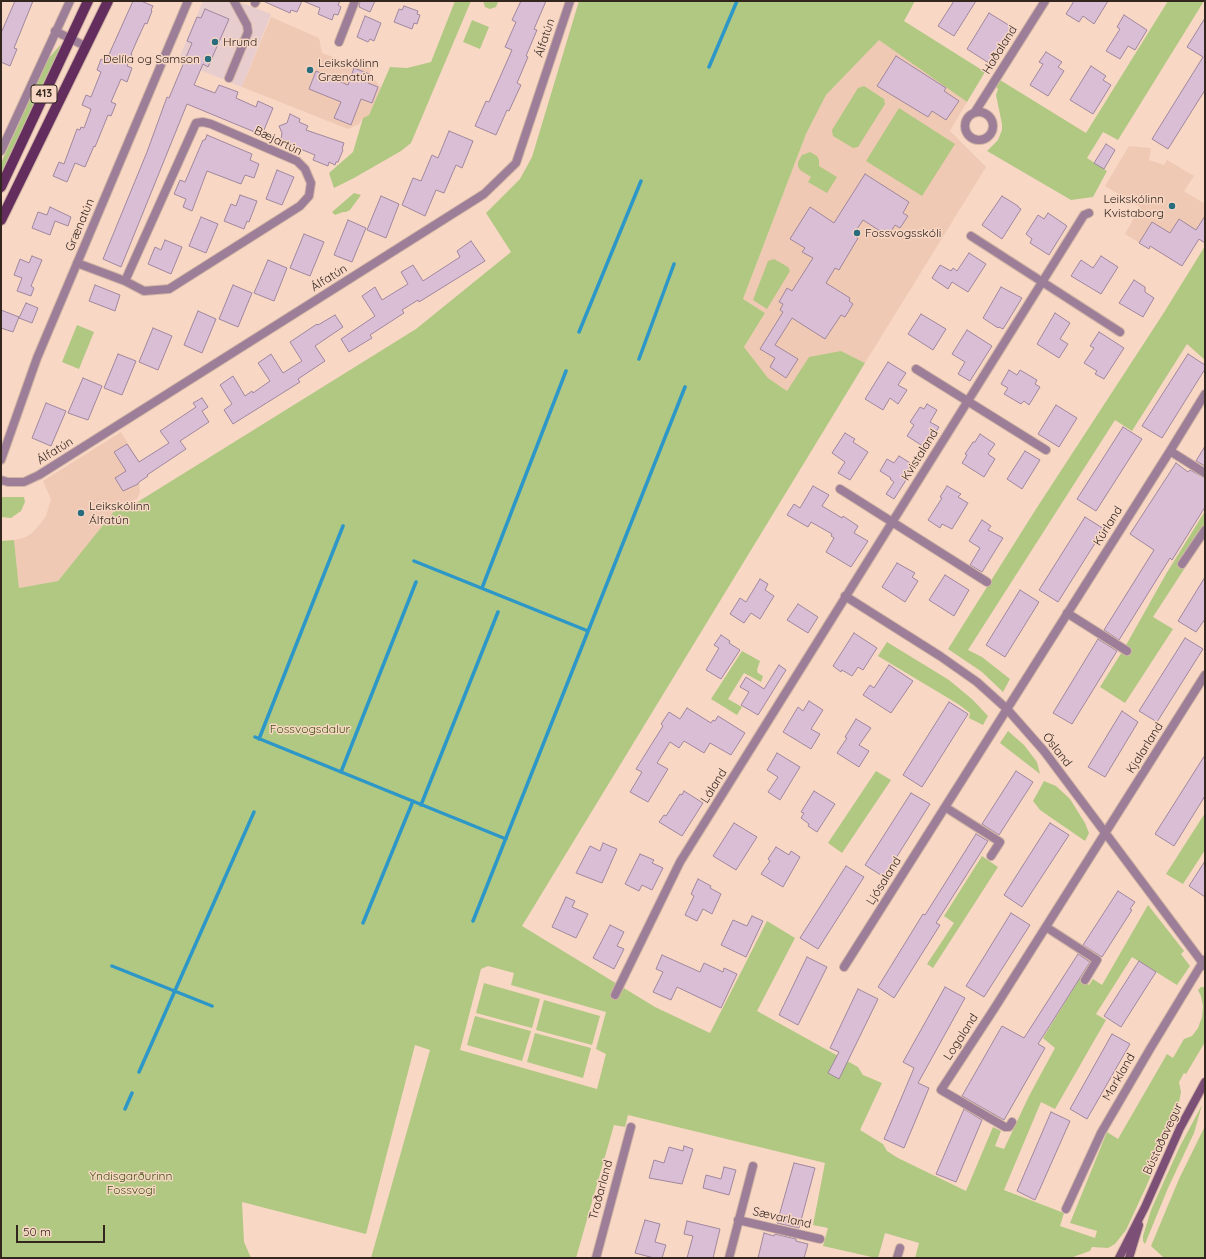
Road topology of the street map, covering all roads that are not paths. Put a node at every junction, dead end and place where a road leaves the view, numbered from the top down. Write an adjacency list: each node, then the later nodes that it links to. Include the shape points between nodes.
1 (70, 1): 9 (street)
2 (88, 1): 10 (main road, 413)
3 (108, 1): 12 (main road, 413)
4 (188, 1): 20 (street, Grænatún)
5 (234, 1): 13 (street, via 248,32)
6 (355, 1): 11 (street)
7 (570, 1): 31 (street, Álfatún, via 516,163 484,194 39,475 24,482)
8 (1045, 1): 14 (street, Haðaland)
9 (55, 31): 10 (street); 15 (street)
10 (70, 38): 12 (street); 16 (main road, 413)
11 (339, 42)
12 (85, 46): 18 (main road, 413)
13 (229, 78)
14 (975, 112)
15 (1, 151)
16 (1, 187)
17 (1089, 213): 22 (street, Kvistaland, via 1084,215)
18 (1, 220)
19 (971, 236): 22 (street)
20 (77, 262): 21 (street, Bæjartún); 29 (street, Grænatún, via 37,358)
21 (125, 281): 21 (street, Bæjartún, via 144,291 168,289 300,206 309,196 311,183 305,169 297,161 211,124 196,123)
22 (1043, 282): 23 (street); 26 (street, Kvistaland)
23 (1120, 332)
24 (916, 369): 26 (street)
25 (1205, 394): 28 (street, Kúrland)
26 (968, 402): 27 (street); 33 (street, Kvistaland)
27 (1046, 450)
28 (1170, 451): 30 (street); 38 (street, Kúrland)
29 (1, 460)
30 (1205, 473)
31 (1, 480)
32 (840, 489): 33 (street)
33 (892, 522): 36 (street); 37 (street, Kvistaland)
34 (1205, 530): 35 (street)
35 (1182, 564)
36 (987, 582)
37 (845, 596): 41 (street, Ósland, via 940,656); 49 (street, Láland, via 680,862)
38 (1067, 613): 39 (street); 41 (street, Kúrland)
39 (1127, 651)
40 (1205, 675): 43 (street, Kjalarland)
41 (1007, 709): 42 (street, Ljósaland); 43 (street, Ósland, via 1044,751)
42 (945, 807): 44 (street, via 1000,842); 47 (street, Ljósaland)
43 (1105, 833): 45 (street, Logaland); 46 (street, Ósland)
44 (991, 856)
45 (1046, 927): 48 (street, via 1097,960); 51 (street, Logaland, via 941,1090 1005,1127 1009,1127)
46 (1204, 962): 55 (street, Markland, via 1101,1133)
47 (844, 967)
48 (1085, 980)
49 (615, 995)
50 (1205, 1082): 54 (main road, Bústaðavegur, via 1180,1128)
51 (1012, 1122)
52 (631, 1127): 59 (street, Traðarland)
53 (753, 1166): 56 (street, Sævarland)
54 (1145, 1207): 62 (main road, Bústaðavegur); 63 (main road, Bústaðavegur)
55 (1066, 1209)
56 (738, 1220): 57 (street, Sævarland); 60 (street, Sævarland)
57 (820, 1239)
58 (900, 1248): 61 (street)
59 (596, 1258)
60 (729, 1258)
61 (897, 1258)
62 (1119, 1258)
63 (1129, 1258)

